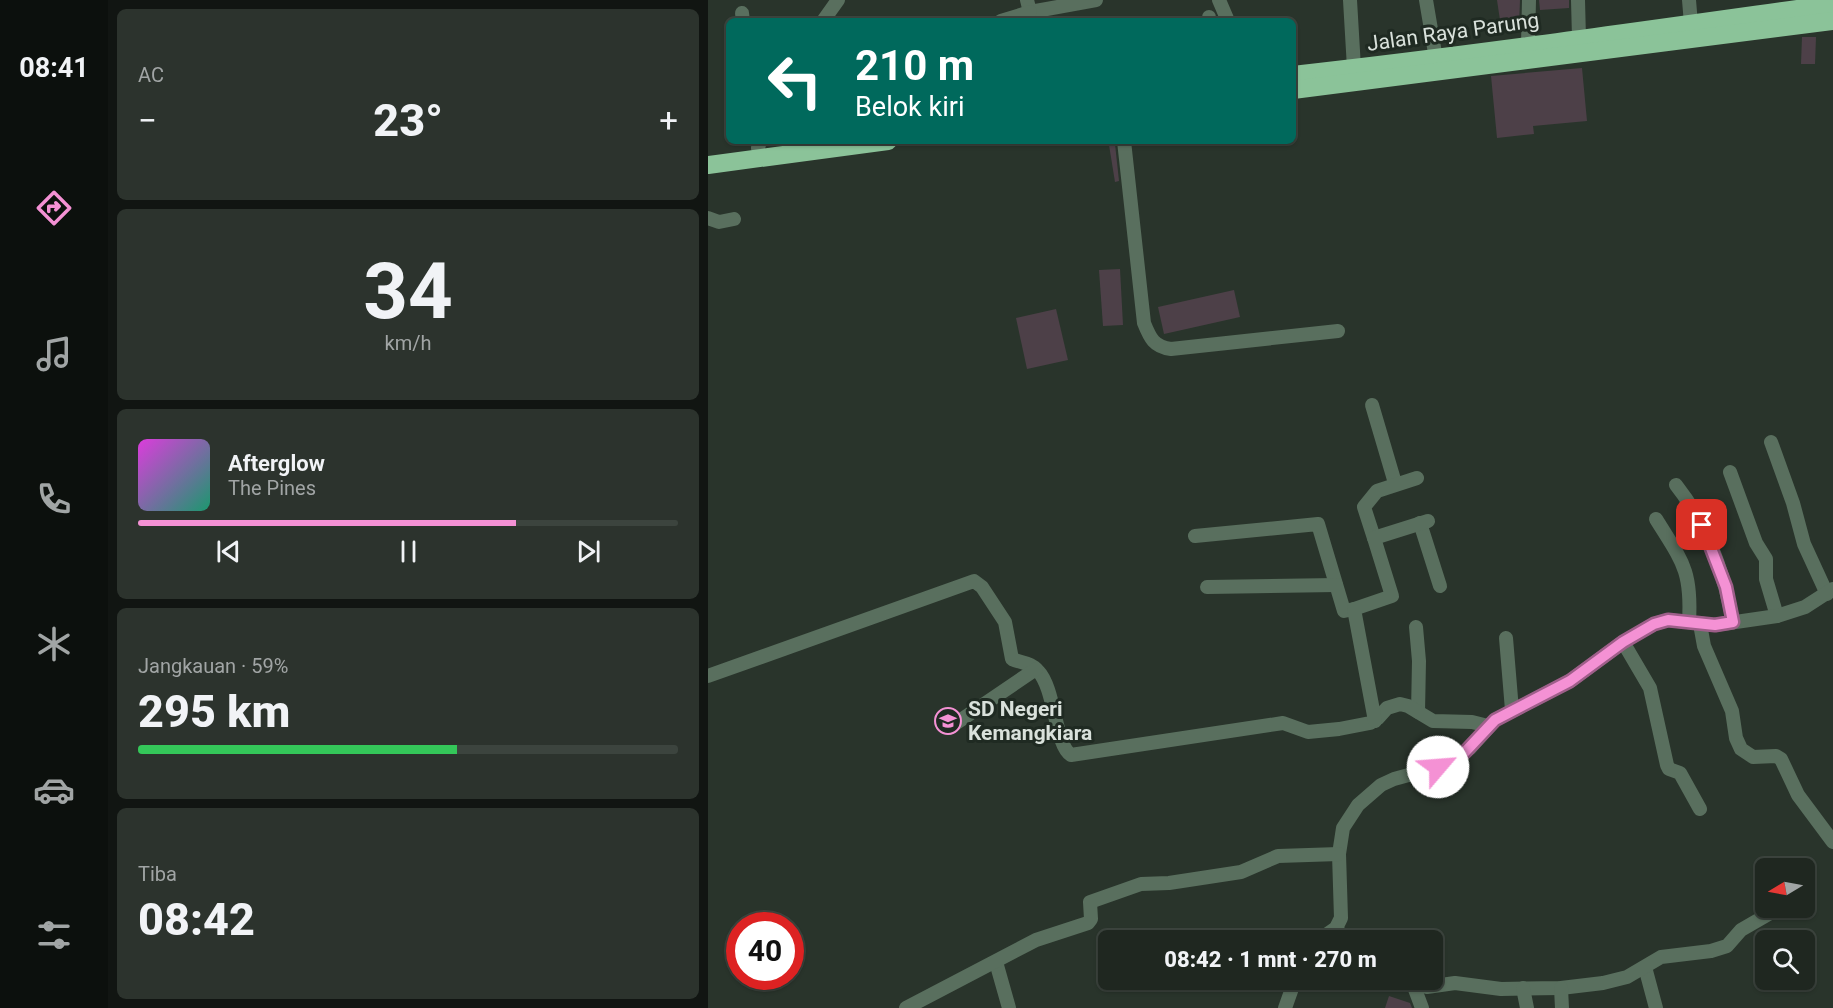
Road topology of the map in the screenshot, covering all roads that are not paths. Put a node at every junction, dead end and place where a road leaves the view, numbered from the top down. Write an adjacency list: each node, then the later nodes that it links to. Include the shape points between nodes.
1 (838, 0): 11 (street)
2 (1096, 0): 10 (street)
3 (1219, 0): 13 (street)
4 (1350, 0): 19 (street)
5 (1426, 0): 18 (street)
6 (1528, 0): 17 (street)
7 (1578, 0): 16 (street)
8 (1689, 0): 15 (street)
9 (1833, 4): 15 (highway, Jalan Raya Parung)
10 (1029, 6): 12 (street)
11 (825, 18)
12 (1007, 18)
13 (1227, 18)
14 (1833, 21): 21 (highway, Jalan Raya Parung)
15 (1691, 24): 16 (highway, Jalan Raya Parung)
16 (1579, 38): 17 (highway, Jalan Raya Parung)
17 (1528, 44): 18 (highway, Jalan Raya Parung)
18 (1436, 59): 19 (highway, Jalan Raya Parung)
19 (1354, 68): 20 (highway, Jalan Raya Parung)
20 (1296, 75)
21 (1296, 90)
22 (866, 144): 26 (highway)
23 (1124, 144): 29 (street, via 1144,323 1160,348)
24 (759, 145): 25 (highway)
25 (708, 154)
26 (708, 165)
27 (708, 218): 28 (street, via 719,222)
28 (734, 219)
29 (1338, 331)
30 (1372, 405): 34 (street)
31 (1771, 442): 42 (street, via 1804,544)
32 (1730, 472): 44 (street, via 1756,543 1767,561 1766,579)
33 (1417, 478): 34 (street)
34 (1395, 483): 38 (street, via 1377,491 1364,507)
35 (1676, 485): 45 (street, via 1709,540 1726,587)
36 (1656, 519): 46 (street, via 1687,573)
37 (1195, 536): 39 (street, via 1318,524)
38 (1374, 538): 40 (street, via 1424,522); 43 (street, via 1392,596)
39 (1336, 585): 41 (street); 43 (street, via 1344,612)
40 (1440, 586)
41 (1207, 587)
42 (1830, 591): 44 (street, via 1805,607)
43 (1354, 609): 54 (street)
44 (1778, 616): 45 (street)
45 (1733, 622): 46 (street)
46 (1695, 623): 49 (street, via 1659,622); 58 (street, via 1732,711 1741,749 1753,757 1781,759 1798,795)
47 (1416, 627): 53 (street)
48 (1506, 638): 52 (street)
49 (1623, 642): 52 (street, via 1570,681); 57 (street, via 1650,688 1667,765 1680,773)
50 (1036, 669): 51 (street, via 1012,659 1005,622 974,581); 54 (street, via 1050,696 1064,748 1071,755 1277,724 1312,732); 56 (street)
51 (708, 676)
52 (1512, 710): 55 (street)
53 (1418, 712): 54 (street, via 1395,705); 55 (street, via 1433,721)
54 (1375, 721)
55 (1488, 726): 59 (street, via 1455,759 1390,780 1358,806 1343,828)
56 (949, 728)
57 (1700, 809)
58 (1833, 842)
59 (1339, 854): 61 (street, via 1342,914); 63 (street, via 1278,856 1241,872 1127,888 1090,902 1088,923 1036,940)
60 (1762, 918): 64 (street, via 1741,930 1727,946 1661,957)
61 (1336, 928): 62 (street)
62 (1333, 930)
63 (996, 962): 70 (street); 71 (street)
64 (1645, 967): 67 (street, via 1627,977); 76 (street)
65 (1443, 985): 66 (street)
66 (1523, 988): 67 (street); 74 (street)
67 (1561, 988): 75 (street)
68 (1291, 990): 72 (street)
69 (1412, 990): 73 (street)
70 (906, 1008)
71 (1009, 1008)
72 (1285, 1008)
73 (1422, 1008)
74 (1527, 1008)
75 (1562, 1008)
76 (1656, 1008)

